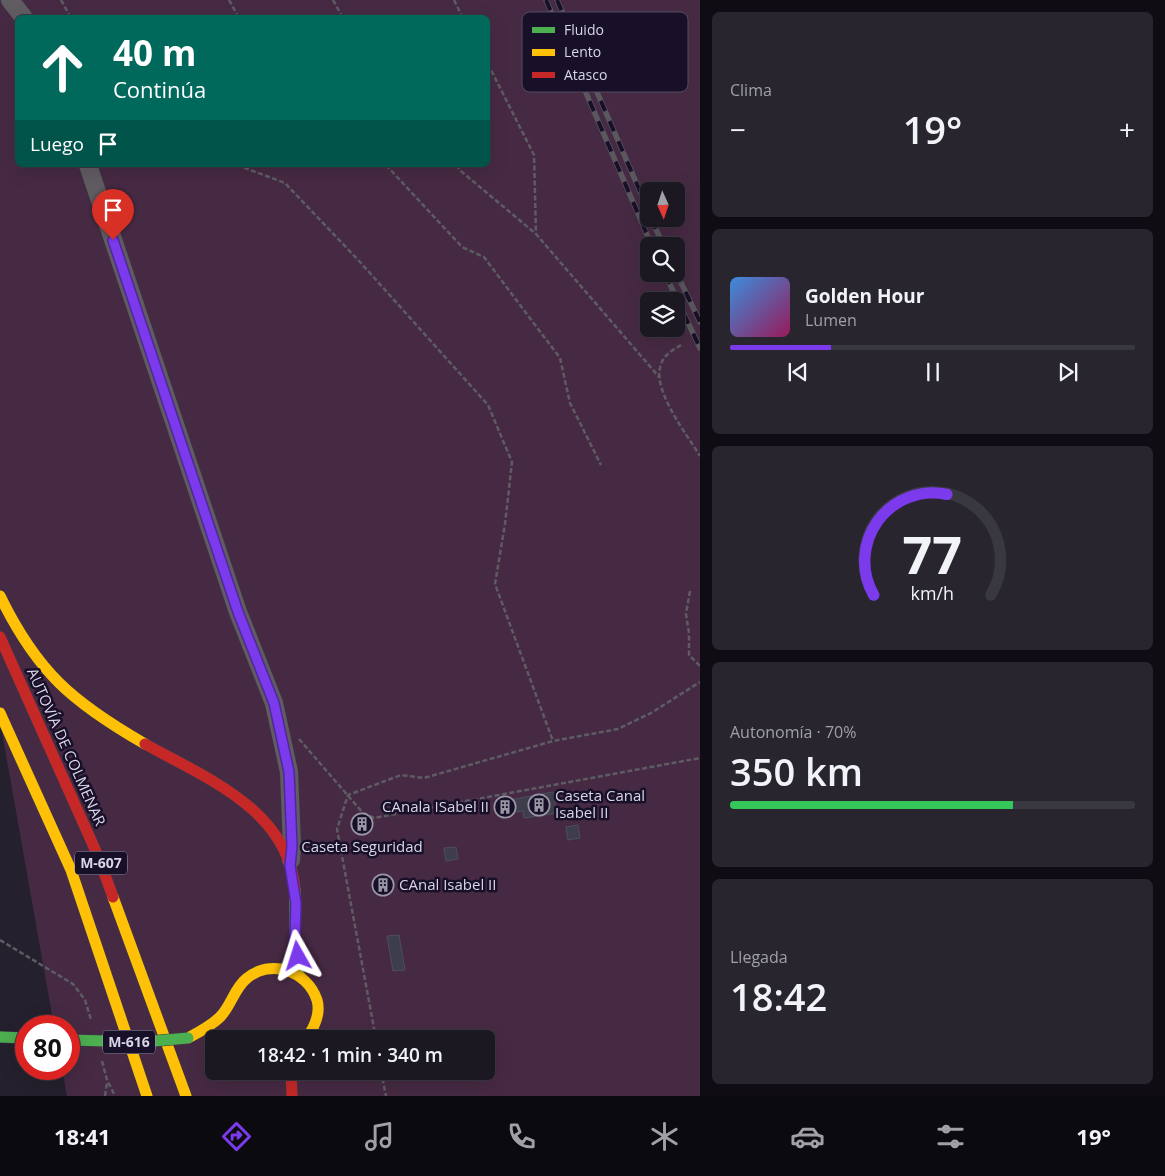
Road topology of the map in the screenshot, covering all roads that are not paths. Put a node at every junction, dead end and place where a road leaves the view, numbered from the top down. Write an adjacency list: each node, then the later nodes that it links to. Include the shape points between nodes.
1 (10, 0): 2 (street)
2 (22, 15)
3 (89, 167): 7 (street, via 238,612 274,703 289,772)
4 (0, 596): 7 (highway, via 24,641 69,694 110,722 232,792 266,822)
5 (0, 637): 17 (highway, AUTOVÍA DE COLMENAR / M-607, via 98,856)
6 (0, 713): 16 (highway, M-607, via 71,870)
7 (290, 866): 8 (highway, via 296,903)
8 (298, 973): 9 (highway, via 315,992 318,1018); 13 (highway, M-616, via 271,967 258,971 246,979 224,1014 212,1026)
9 (313, 1030)
10 (0, 1037): 12 (highway)
11 (205, 1037): 13 (highway, M-616)
12 (15, 1038)
13 (188, 1038): 14 (highway, M-616, bridge, via 139,1043)
14 (80, 1040)
15 (291, 1080): 18 (highway)
16 (147, 1096)
17 (186, 1096)
18 (292, 1096)

